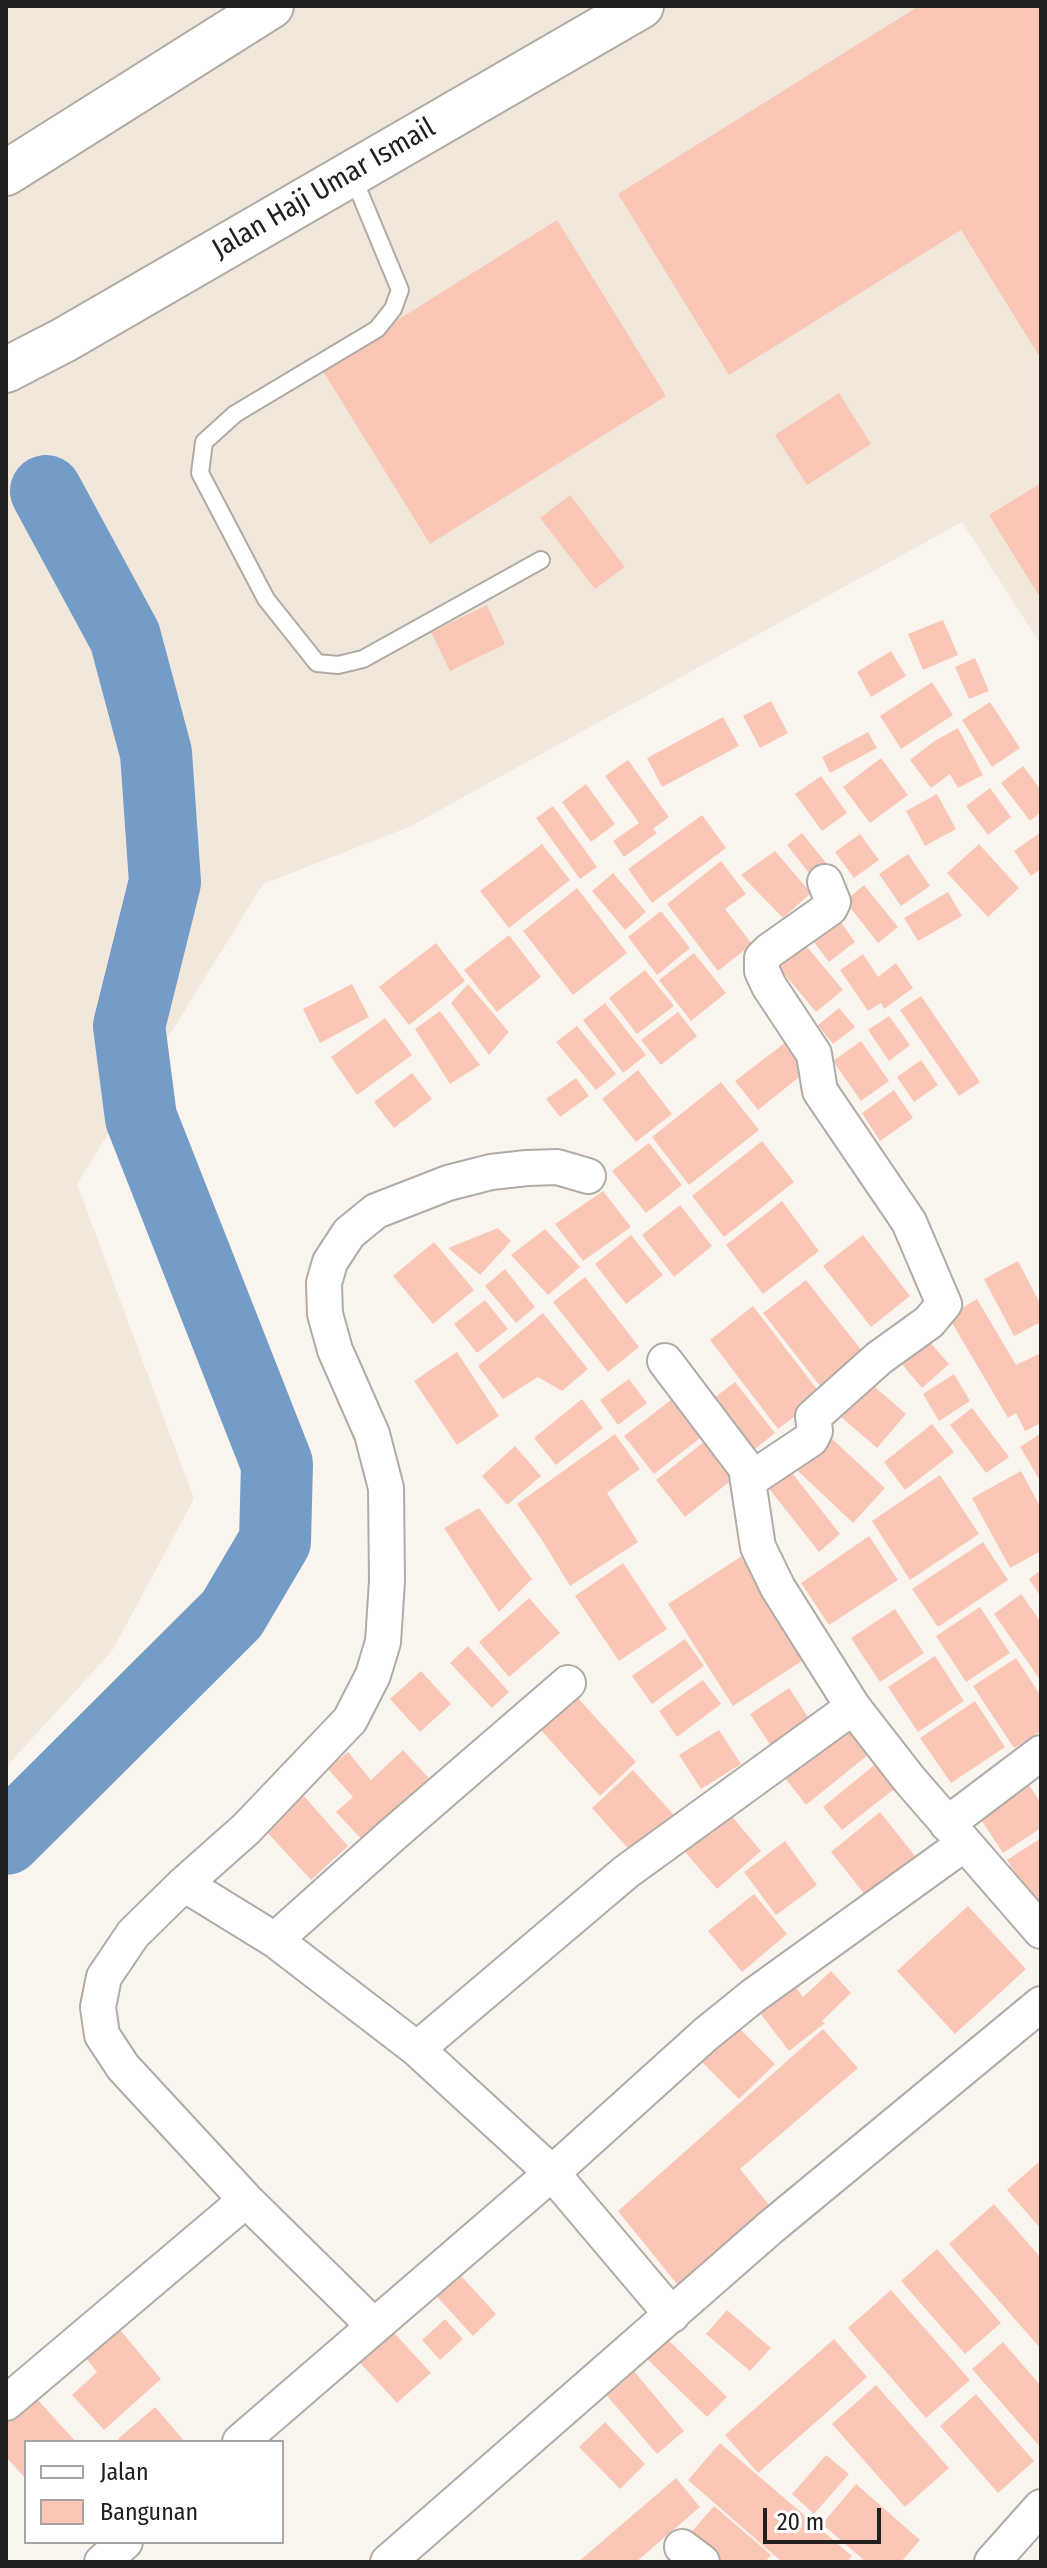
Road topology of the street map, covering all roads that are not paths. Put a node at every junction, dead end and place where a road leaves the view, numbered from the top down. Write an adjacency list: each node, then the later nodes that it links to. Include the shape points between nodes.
1 (271, 6): 3 (main road)
2 (641, 6): 4 (main road, Jalan Haji Umar Ismail)
3 (6, 173)
4 (352, 173): 5 (main road, Jalan Haji Umar Ismail); 6 (lane, via 400,290 393,309 377,329 235,414 204,442 200,473 266,599 317,663 363,659)
5 (6, 370)
6 (541, 560)
7 (825, 882): 10 (street, via 833,902 830,908 769,951 762,958 762,971 814,1054 820,1091 909,1222 944,1304 813,1417 811,1439)
8 (588, 1176): 15 (street, via 557,1167 527,1168 448,1183 376,1211 349,1233 330,1262 325,1314 372,1434 386,1488 383,1642 350,1720 246,1829)
9 (665, 1361): 10 (street, via 746,1468)
10 (748, 1481): 12 (street, via 758,1547)
11 (568, 1683): 17 (street)
12 (853, 1707): 14 (street); 19 (street, via 626,1872)
13 (1041, 1753): 14 (street)
14 (956, 1834): 16 (street); 20 (street, via 753,1996)
15 (184, 1884): 17 (street); 21 (street, via 133,1934 104,1977 98,2007 102,2035 123,2067)
16 (1041, 1931)
17 (275, 1940): 19 (street)
18 (1041, 2004): 22 (street)
19 (417, 2049): 20 (street)
20 (552, 2173): 22 (street); 23 (street)
21 (246, 2200): 23 (street); 24 (street)
22 (672, 2315): 29 (street)
23 (373, 2325): 25 (street)
24 (6, 2403)
25 (242, 2440)
26 (1041, 2507): 30 (street)
27 (123, 2544): 28 (street)
28 (102, 2562)
29 (388, 2562)
30 (992, 2562)

